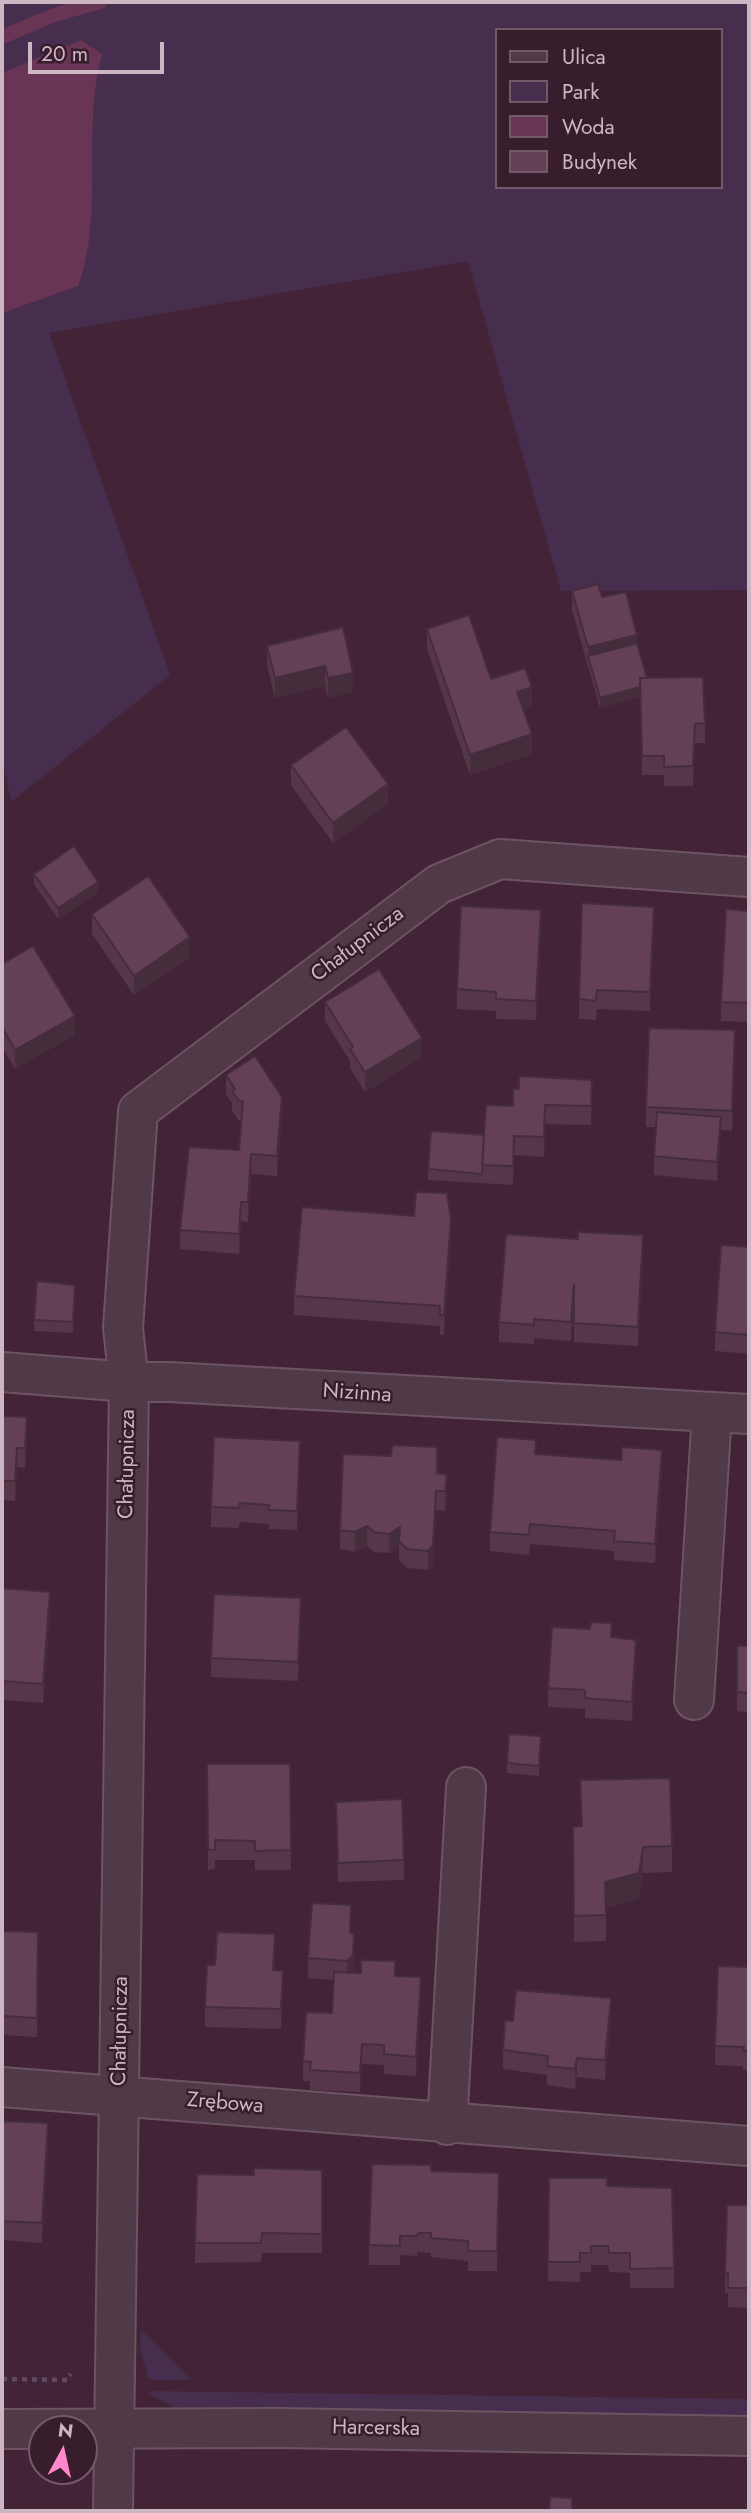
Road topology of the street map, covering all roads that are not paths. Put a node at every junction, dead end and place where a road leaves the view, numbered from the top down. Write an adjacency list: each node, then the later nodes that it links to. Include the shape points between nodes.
1 (749, 877): 3 (street, Chałupnicza, via 500,859 439,884 138,1111 123,1328)
2 (2, 1372): 3 (street, Nizinna)
3 (129, 1382): 4 (street, Nizinna); 8 (street, Chałupnicza)
4 (731, 1413): 5 (street, Nizinna)
5 (694, 1700)
6 (466, 1787): 9 (street)
7 (2, 2087): 8 (street, Zrębowa)
8 (120, 2095): 9 (street, Zrębowa); 11 (street, Chałupnicza)
9 (447, 2125): 10 (street, Zrębowa)
10 (749, 2146)
11 (113, 2428): 12 (street, Harcerska); 13 (street, Harcerska); 14 (street, Chałupnicza)
12 (2, 2429)
13 (749, 2436)
14 (113, 2511)

